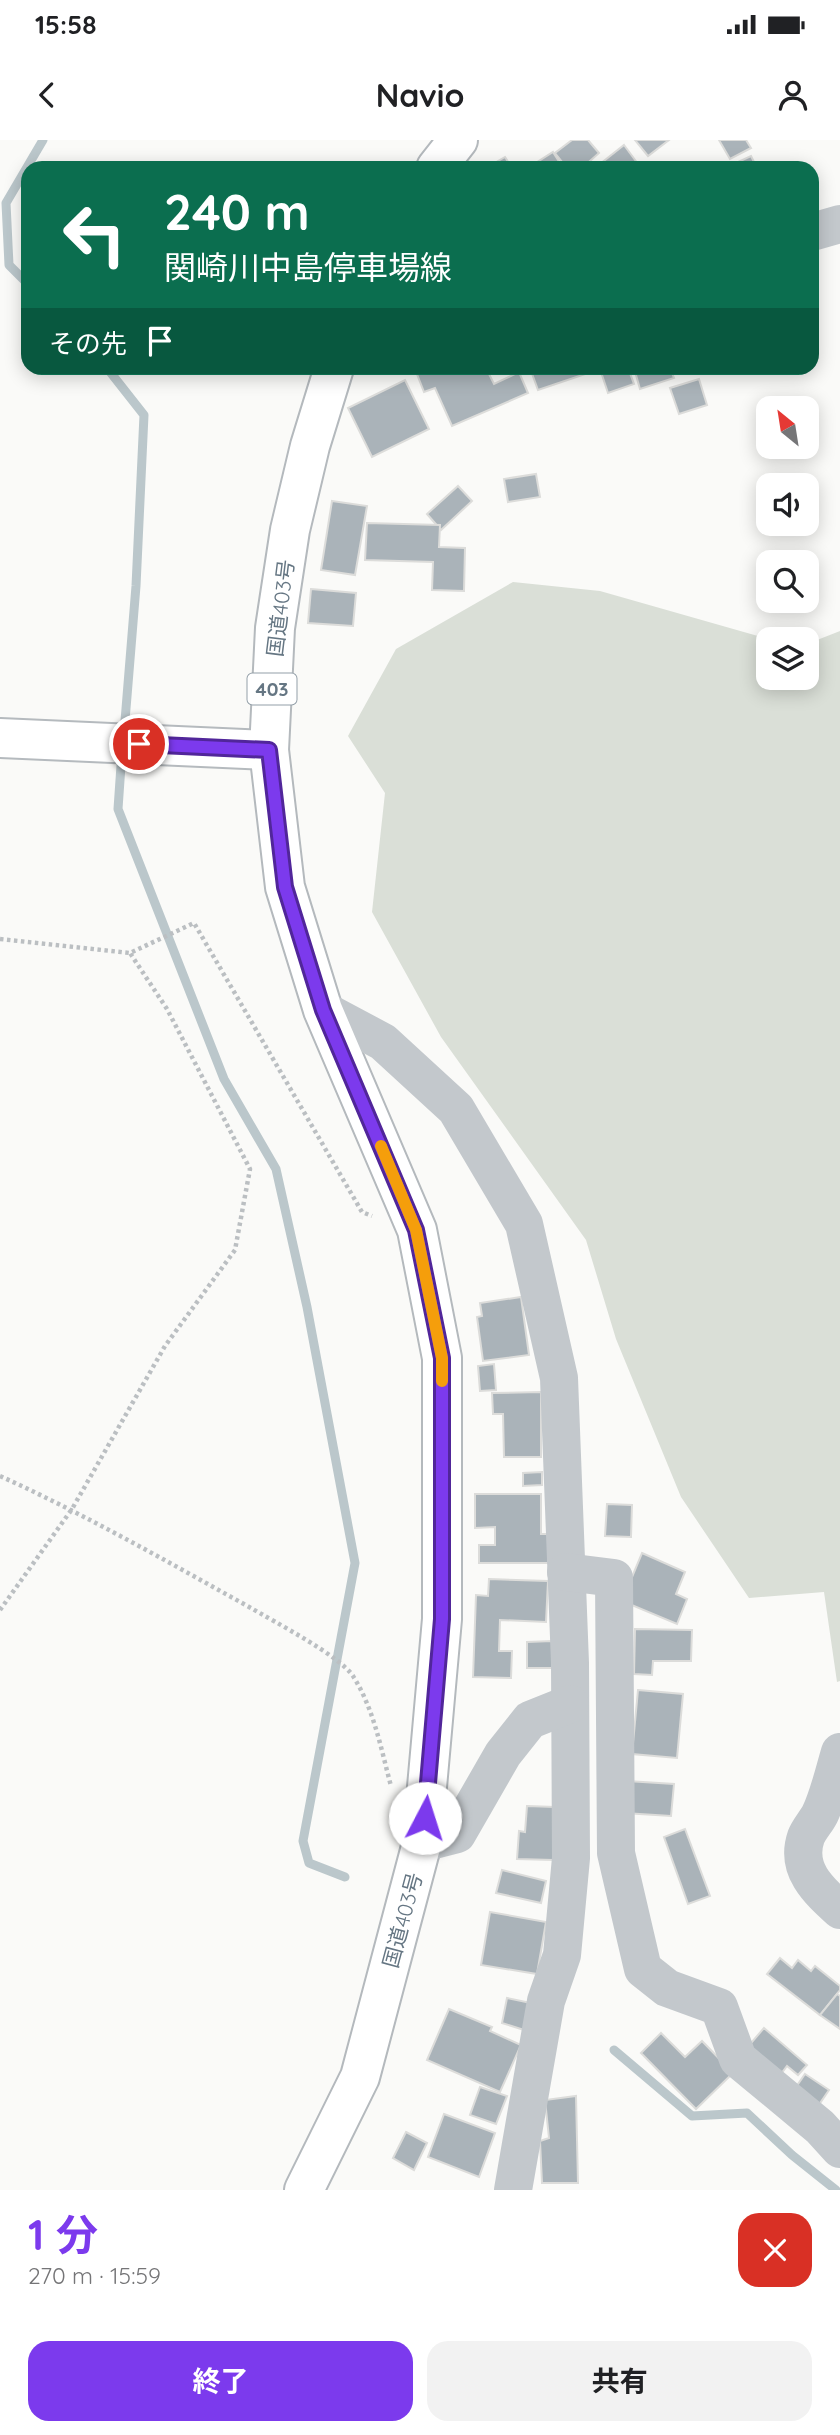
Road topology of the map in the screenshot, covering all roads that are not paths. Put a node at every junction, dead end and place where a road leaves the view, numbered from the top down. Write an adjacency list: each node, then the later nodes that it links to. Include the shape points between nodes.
1 (840, 224): 2 (street)
2 (819, 230)
3 (332, 375): 5 (main road, 国道403号 / 403, via 290,530 275,628)
4 (0, 738): 5 (main road)
5 (269, 750): 6 (main road, 国道403号 / 403, via 285,887)
6 (323, 1010): 7 (street, via 383,1042 456,1109 524,1224 559,1378); 11 (main road, 国道403号 / 403, via 416,1230 442,1358 442,1619)
7 (566, 1572): 8 (street); 13 (street, via 614,1578 616,1853 643,1969 667,1988 719,2007 738,2059)
8 (570, 1704): 11 (street, via 530,1720 503,1754 457,1834); 15 (street, via 570,1858 562,1955 546,2001)
9 (840, 1752): 10 (street)
10 (830, 1815): 12 (street, via 807,1834 802,1852 804,1868)
11 (422, 1843): 14 (main road, 国道403号 / 403, via 360,2077)
12 (840, 1910)
13 (840, 2149)
14 (304, 2190)
15 (513, 2190)

